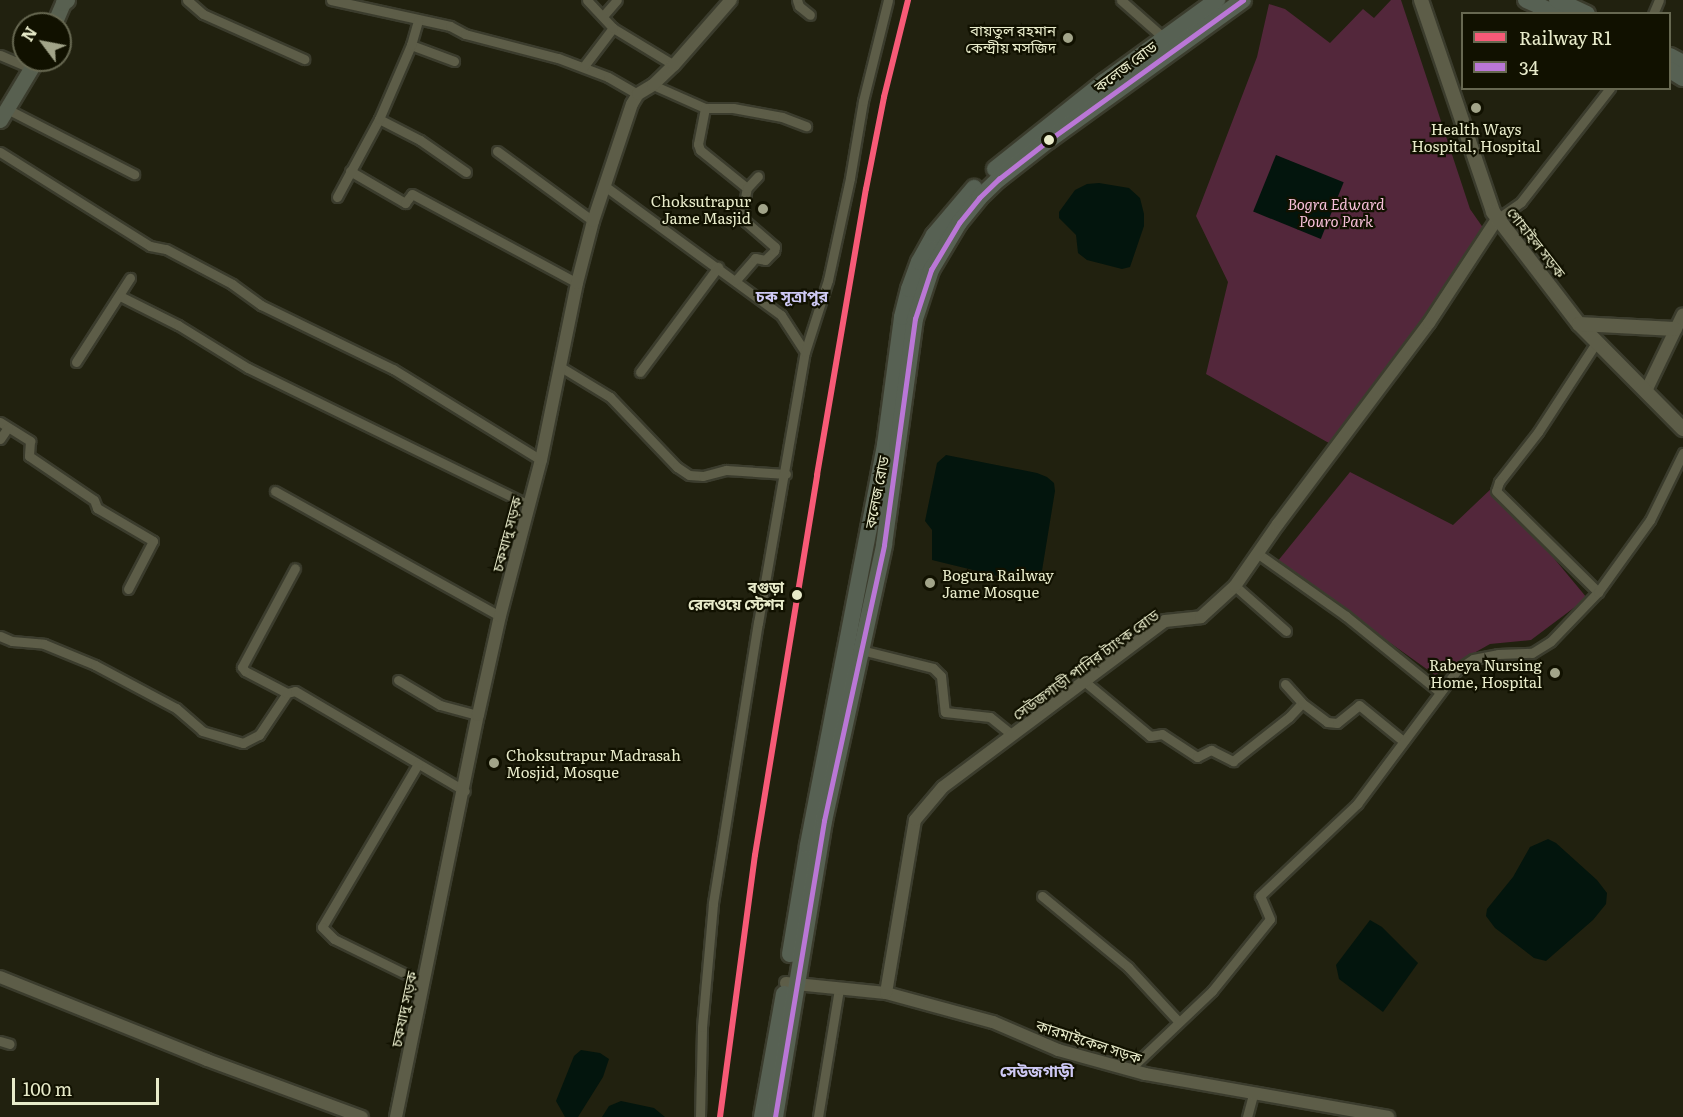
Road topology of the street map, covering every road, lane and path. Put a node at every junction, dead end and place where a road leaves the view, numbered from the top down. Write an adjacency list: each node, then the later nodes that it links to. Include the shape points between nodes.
1 (187, 0): 23 (street, via 203,14)
2 (331, 0): 19 (street)
3 (587, 0): 17 (street)
4 (616, 0): 17 (street)
5 (731, 0): 25 (street)
6 (797, 0): 16 (street)
7 (888, 0): 56 (street, via 863,101 828,280)
8 (1120, 0): 21 (street)
9 (1217, 0): 18 (highway, কলেজ রোড)
10 (1243, 0): 18 (highway, কলেজ রোড)
11 (1421, 0): 44 (main road, গোহাইল সড়ক, via 1488,204)
12 (1526, 0): 14 (highway)
13 (1557, 0): 15 (highway)
14 (1553, 12)
15 (1583, 12)
16 (810, 15)
17 (603, 16): 20 (street)
18 (1204, 18): 21 (highway, কলেজ রোড); 52 (highway, কলেজ রোড, via 979,198 940,252)
19 (418, 20): 22 (street); 26 (street)
20 (613, 28): 25 (street); 26 (street)
21 (1163, 37): 52 (highway, কলেজ রোড, via 974,188 934,235 919,262)
22 (411, 45): 24 (street); 33 (street)
23 (304, 58)
24 (454, 61)
25 (674, 65): 28 (street)
26 (584, 66): 30 (street)
27 (29, 72): 32 (main road)
28 (653, 85): 30 (street); 31 (street)
29 (1608, 90): 44 (street, via 1521,202)
30 (638, 94): 41 (street, চকযাদু সড়ক)
31 (705, 108): 34 (street, via 733,108); 42 (street, via 700,150)
32 (4, 114): 39 (street)
33 (379, 119): 37 (street); 38 (street, via 420,140)
34 (806, 126)
35 (497, 151): 45 (street)
36 (0, 152): 65 (street, via 150,246 166,249 232,284 261,305 393,369)
37 (350, 171): 43 (street); 49 (street, via 405,203 412,194)
38 (466, 172)
39 (134, 174)
40 (758, 176): 42 (street)
41 (606, 187): 45 (street, চকযাদু সড়ক); 46 (street)
42 (747, 188): 48 (street, via 742,215 775,247 765,260 755,258)
43 (337, 196)
44 (1497, 219): 53 (main road, গোহাইল সড়ক); 69 (street, সেউজগাড়ী পানির ট্যাংক রোড, via 1430,323)
45 (593, 221): 49 (street, চকযাদু সড়ক)
46 (718, 267): 48 (street); 59 (street)
47 (130, 278): 50 (street)
48 (736, 280): 56 (street, via 781,315)
49 (577, 283): 58 (street, চকযাদু সড়ক)
50 (120, 296): 57 (street); 68 (street, via 248,368)
51 (1683, 314): 54 (street)
52 (909, 318): 77 (highway, কলেজ রোড, via 884,545); 92 (highway, কলেজ রোড, via 808,845)
53 (1579, 324): 54 (main road); 55 (main road, গোহাইল সড়ক)
54 (1679, 329): 60 (street)
55 (1596, 343): 60 (main road, গোহাইল সড়ক); 73 (street, via 1496,491)
56 (805, 352): 66 (street)
57 (76, 362)
58 (559, 366): 65 (street, চকযাদু সড়ক); 66 (street, via 610,397 689,475 726,470)
59 (640, 372)
60 (1646, 391): 62 (main road, গোহাইল সড়ক)
61 (4, 424): 63 (street); 72 (street, via 30,441 29,456 94,500 97,508 153,541)
62 (1683, 429)
63 (0, 439)
64 (1683, 453): 73 (street, via 1650,520)
65 (541, 460): 68 (street, চকযাদু সড়ক)
66 (786, 474): 102 (street, via 713,903 702,1027)
67 (275, 491): 74 (street)
68 (529, 505): 74 (street, চকযাদু সড়ক)
69 (1257, 553): 71 (street, সেউজগাড়ী পানির ট্যাংক রোড); 81 (street, via 1346,616)
70 (295, 568): 82 (street, via 242,667)
71 (1235, 586): 75 (street); 79 (street, সেউজগাড়ী পানির ট্যাংক রোড, via 1202,617 1165,621)
72 (128, 589)
73 (1598, 592): 81 (street, via 1551,641 1532,653 1473,659 1458,669)
74 (500, 616): 84 (street, চকযাদু সড়ক)
75 (1286, 631)
76 (0, 636): 82 (street, via 44,644 96,665 176,708 202,731 243,743 259,735)
77 (861, 650): 85 (street, via 933,668 941,676 945,712 990,717); 92 (highway, কলেজ রোড)
78 (398, 680): 84 (street, via 440,705)
79 (1084, 681): 83 (street, via 1150,736 1162,734 1197,757 1211,750 1233,761); 85 (street, সেউজগাড়ী পানির ট্যাংক রোড)
80 (1285, 684): 83 (street)
81 (1440, 692): 86 (street)
82 (287, 693): 87 (street, via 303,696)
83 (1302, 703): 86 (street, via 1333,724 1359,705)
84 (478, 715): 88 (street, চকযাদু সড়ক)
85 (1012, 735): 94 (street, সেউজগাড়ী পানির ট্যাংক রোড, via 943,787 915,820)
86 (1403, 741): 95 (street, via 1357,804 1260,897 1270,919 1212,991)
87 (418, 764): 88 (street); 91 (street, via 322,927 334,939)
88 (465, 791): 91 (street, চকযাদু সড়ক)
89 (1042, 896): 95 (street, via 1128,967)
90 (0, 977): 100 (street)
91 (424, 983): 101 (street, চকযাদু সড়ক)
92 (791, 984): 93 (street, কারমাইকেল সড়ক); 103 (highway, কলেজ রোড); 104 (highway, কলেজ রোড)
93 (838, 989): 94 (street, কারমাইকেল সড়ক); 105 (street)
94 (886, 993): 98 (street, কারমাইকেল সড়ক, via 993,1022 1059,1050)
95 (1178, 1021): 98 (street)
96 (0, 1041): 97 (street)
97 (10, 1044)
98 (1129, 1070): 99 (street, কারমাইকেল সড়ক)
99 (1253, 1094): 106 (street); 107 (street, কারমাইকেল সড়ক)
100 (362, 1117)
101 (396, 1117)
102 (700, 1117)
103 (762, 1117)
104 (775, 1117)
105 (818, 1117)
106 (1247, 1117)
107 (1388, 1117)

